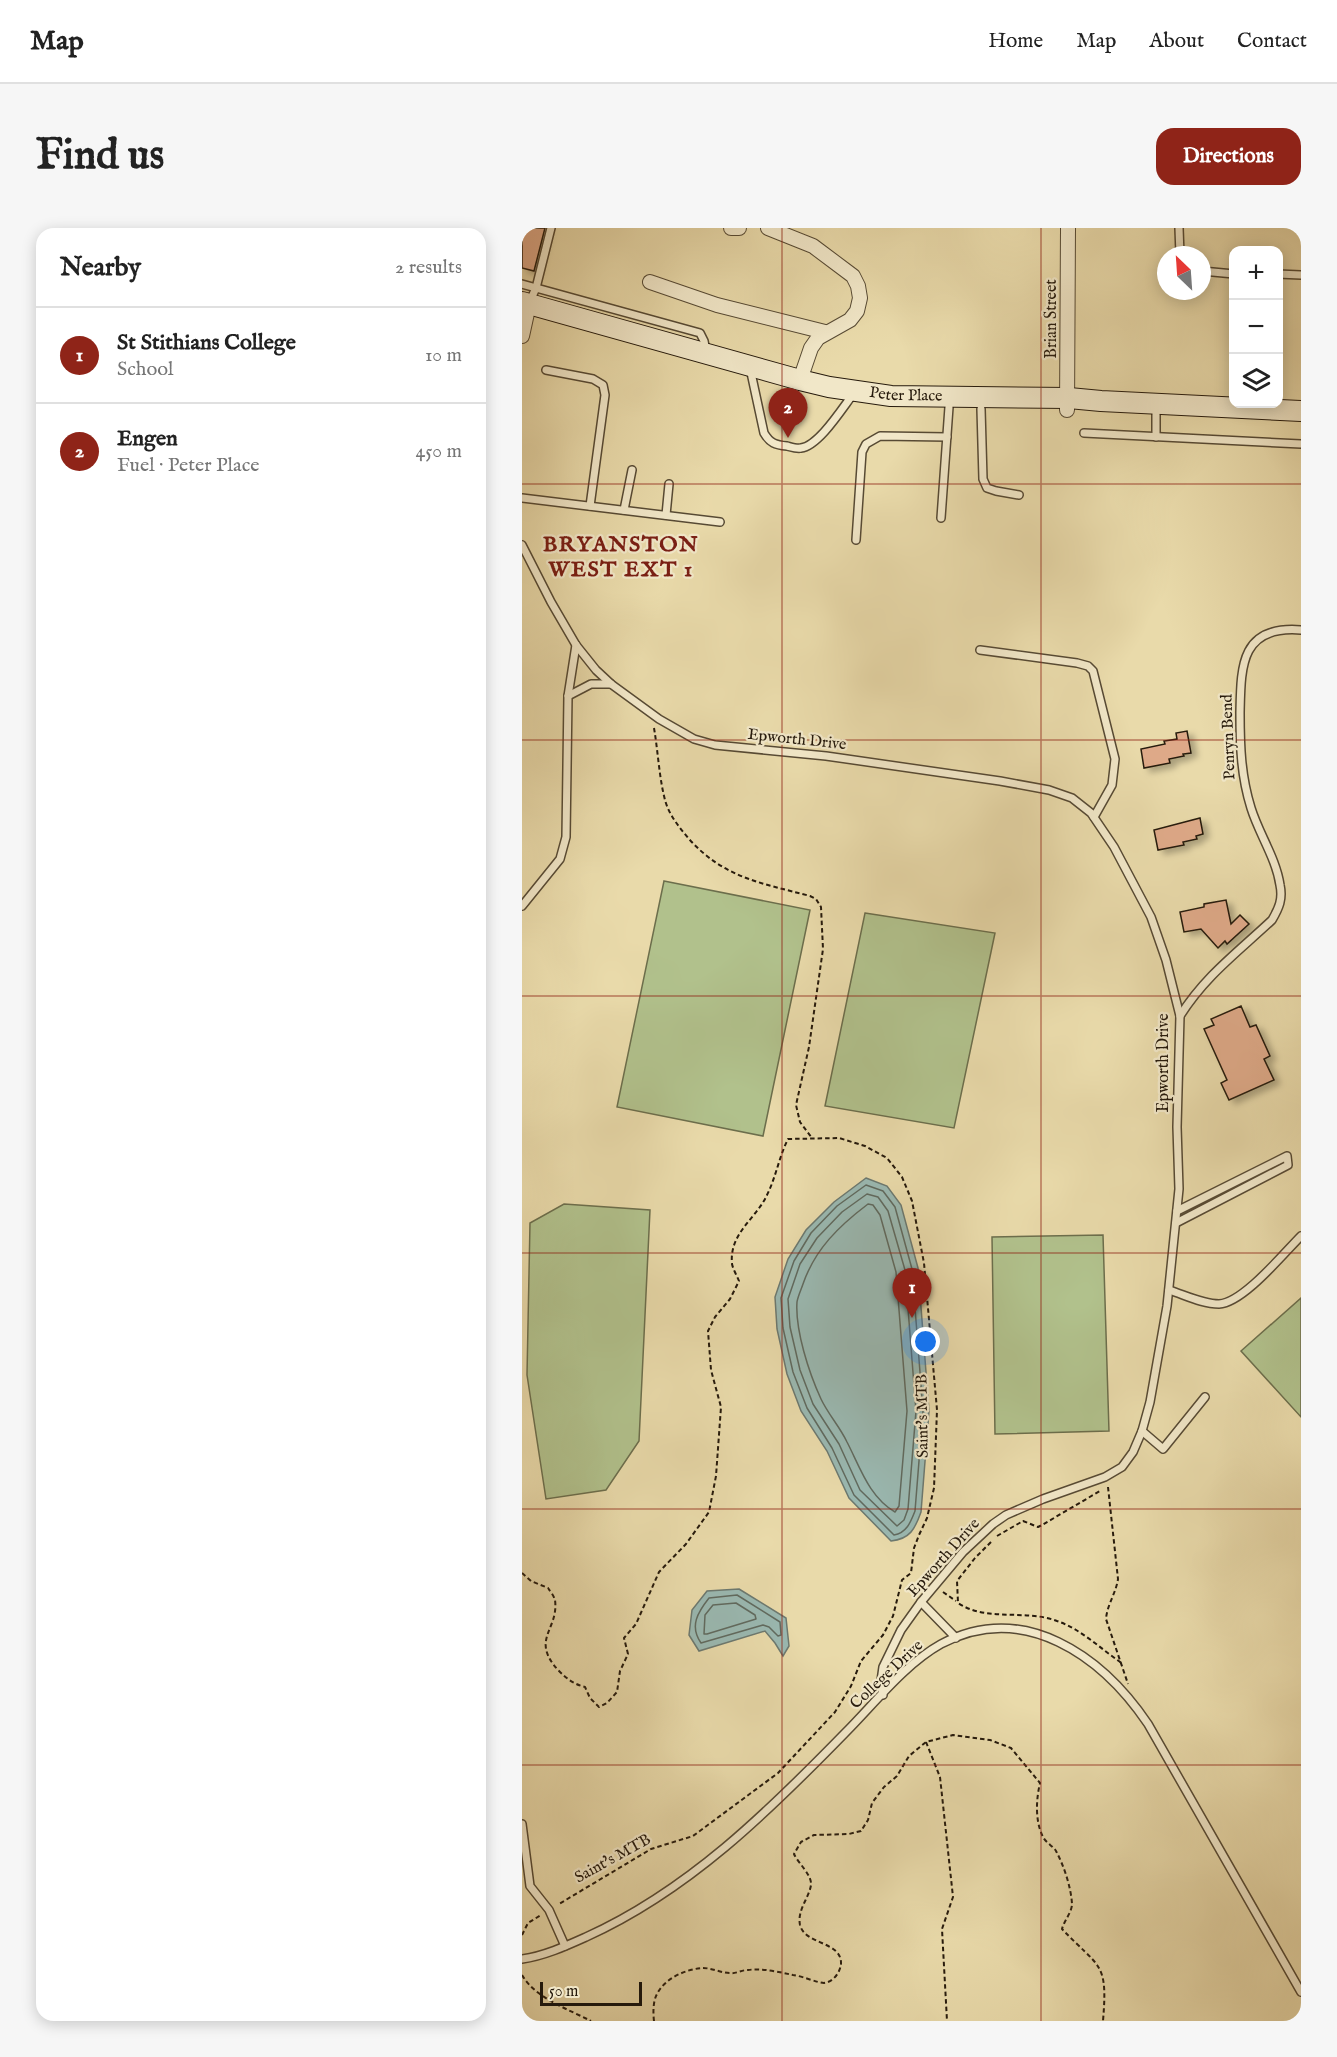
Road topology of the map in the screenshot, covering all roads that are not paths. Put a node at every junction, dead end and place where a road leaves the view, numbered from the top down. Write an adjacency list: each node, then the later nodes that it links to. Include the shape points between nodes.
1 (551, 228): 14 (lane)
2 (731, 228): 3 (street)
3 (739, 228)
4 (768, 228): 15 (street, via 813,246 853,276 860,298 857,310 850,320)
5 (1068, 228): 21 (street, Brian Street)
6 (1179, 228): 7 (lane)
7 (1180, 246)
8 (1211, 271): 9 (lane)
9 (1229, 273)
10 (1283, 274): 11 (lane)
11 (1301, 275)
12 (650, 282): 15 (street, via 717,305)
13 (522, 284): 14 (lane)
14 (527, 304): 16 (street); 17 (main road, Peter Place); 17 (main road, Peter Place, via 616,335)
15 (825, 332): 19 (street, via 811,348)
16 (522, 336)
17 (750, 369): 19 (main road, Peter Place); 20 (main road, Peter Place, via 802,388); 20 (lane, via 764,433 774,445 810,445)
18 (546, 370): 35 (lane, via 603,385)
19 (800, 380): 20 (main road, Peter Place)
20 (853, 394): 21 (main road, Peter Place); 22 (main road, Peter Place, via 890,404)
21 (1068, 404): 23 (main road, Peter Place); 24 (main road, Peter Place, via 1101,401); 25 (main road, Peter Place)
22 (949, 407): 23 (main road, Peter Place); 29 (lane)
23 (981, 409): 33 (lane, via 983,480 987,488)
24 (1301, 411)
25 (1156, 413): 26 (main road, Peter Place); 28 (lane)
26 (1301, 422)
27 (1084, 433): 28 (lane)
28 (1156, 436): 30 (lane)
29 (947, 437): 38 (lane); 40 (lane, via 880,436 866,444 862,452)
30 (1301, 444)
31 (632, 470): 36 (lane)
32 (669, 484): 37 (lane)
33 (1019, 495)
34 (522, 498): 35 (lane)
35 (590, 506): 36 (lane)
36 (624, 510): 37 (lane)
37 (666, 515): 39 (lane)
38 (941, 518)
39 (720, 522)
40 (856, 540)
41 (522, 545): 43 (lane, Epworth Drive)
42 (1301, 630): 49 (lane, Penryn Bend, via 1277,631 1256,642 1247,652 1241,682 1243,779 1257,827 1275,866 1280,885 1279,907 1272,920 1207,978)
43 (576, 645): 45 (lane, Epworth Drive); 46 (lane)
44 (980, 651): 47 (lane, via 1077,663 1093,671 1115,759 1112,785)
45 (611, 684): 46 (lane, via 591,684); 47 (lane, Epworth Drive, via 694,739 715,745 826,756 1049,790 1072,798)
46 (568, 696): 48 (lane, via 566,837 560,859)
47 (1094, 817): 49 (lane, Epworth Drive, via 1151,917)
48 (522, 906)
49 (1180, 1016): 50 (lane, Epworth Drive)
50 (1177, 1211): 51 (lane, Epworth Drive); 51 (lane, via 1287,1156 1288,1165)
51 (1176, 1223): 53 (lane, Epworth Drive)
52 (1301, 1236): 53 (lane, via 1235,1300 1219,1304)
53 (1169, 1290): 55 (lane, Epworth Drive)
54 (1205, 1397): 55 (lane, via 1163,1449)
55 (1142, 1431): 56 (lane, Epworth Drive, via 1122,1467 1019,1509 993,1524 963,1552)
56 (921, 1602): 57 (lane); 58 (lane, Epworth Drive, via 901,1630 883,1667)
57 (956, 1638): 58 (lane, College Drive, via 920,1659); 62 (lane, College Drive, via 1003,1628 1040,1634 1069,1647 1110,1678 1148,1724)
58 (883, 1695): 60 (lane, College Drive, via 783,1796 708,1861 647,1904)
59 (522, 1824): 60 (lane, via 530,1886 549,1910)
60 (565, 1946): 61 (lane, College Drive)
61 (522, 1959)
62 (1301, 1992)

